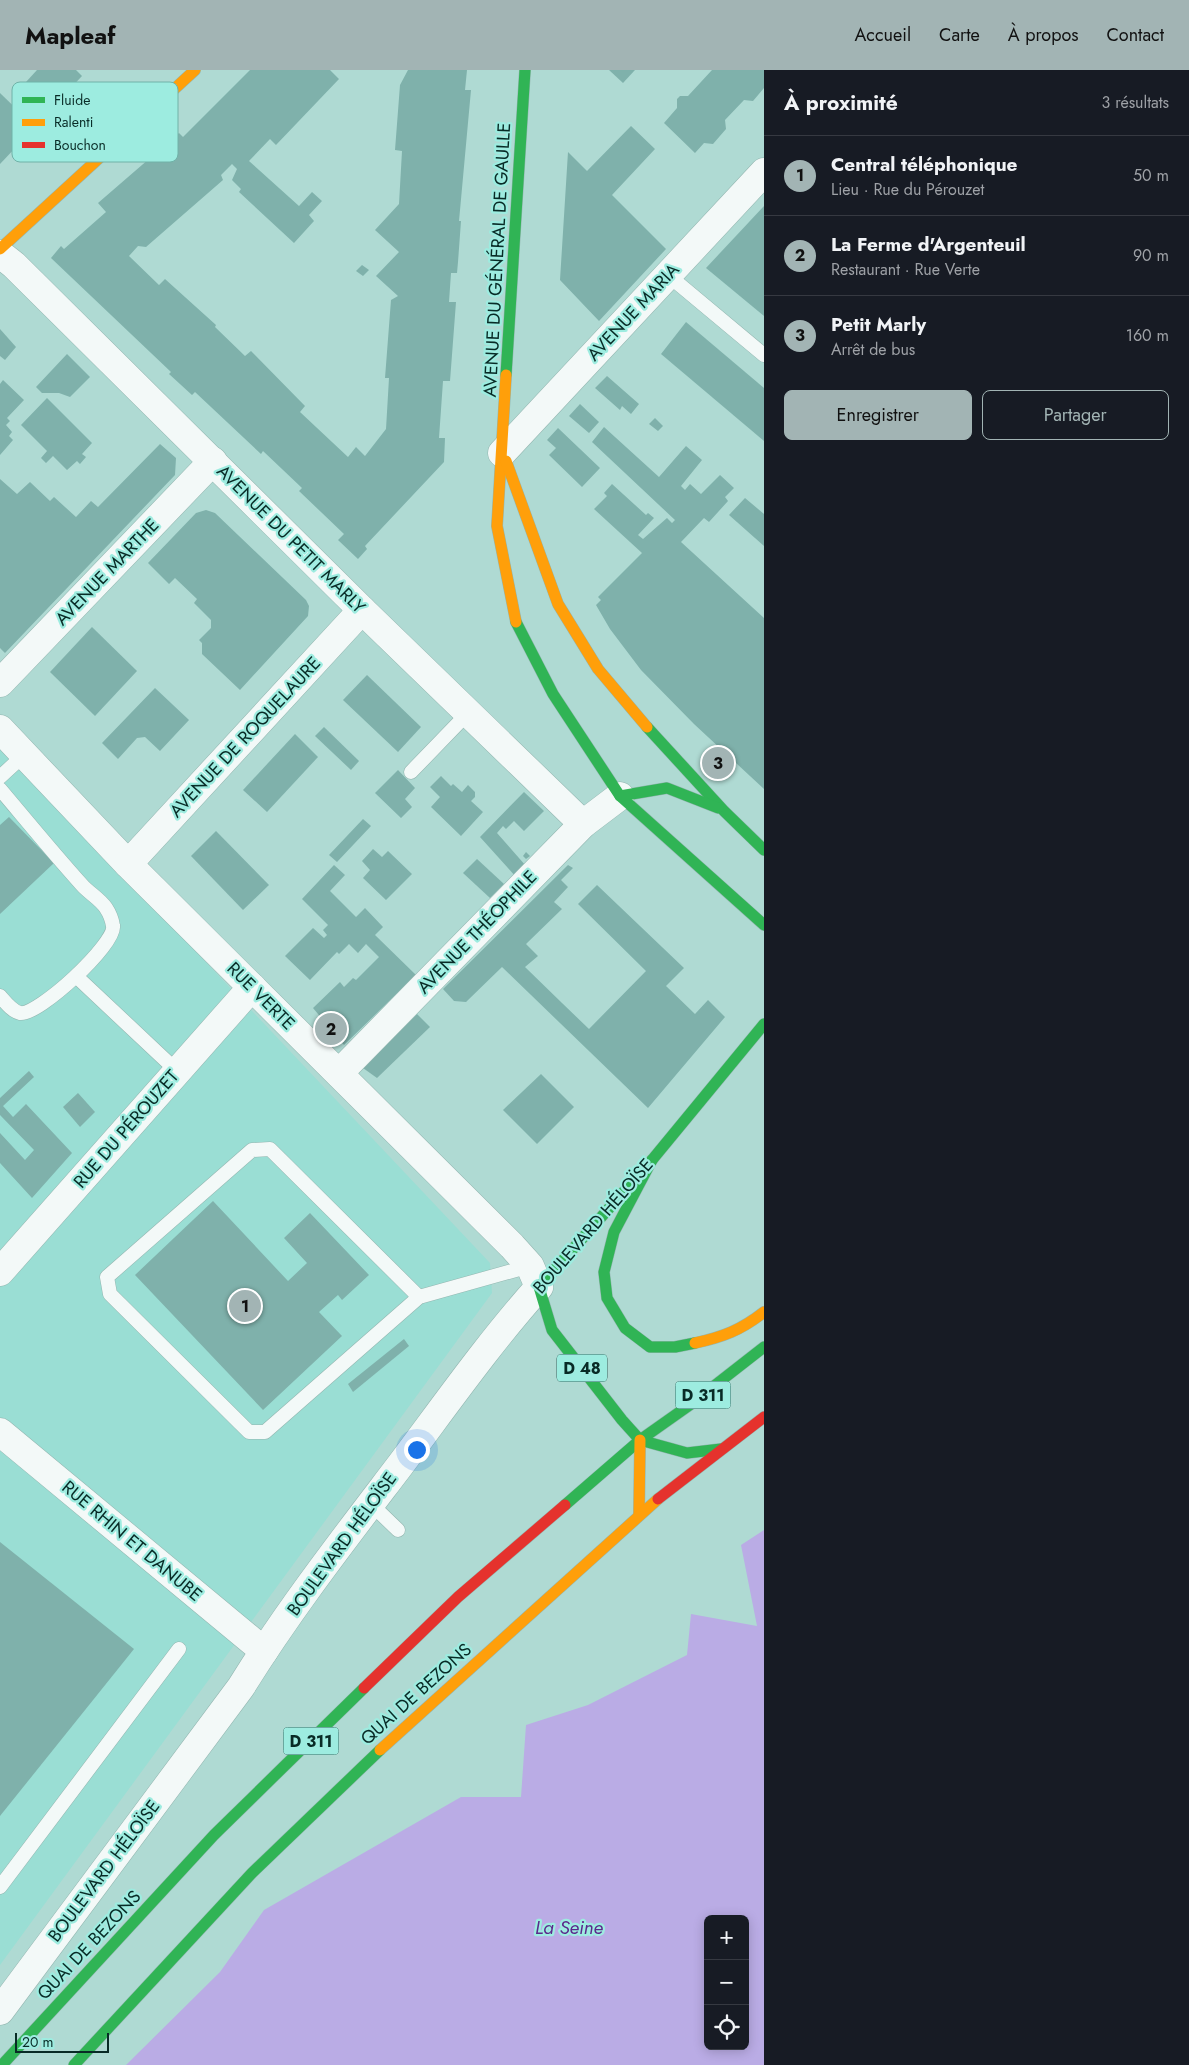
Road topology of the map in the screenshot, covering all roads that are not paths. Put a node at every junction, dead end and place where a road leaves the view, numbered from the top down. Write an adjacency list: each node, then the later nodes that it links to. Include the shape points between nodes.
1 (195, 70): 3 (main road)
2 (525, 70): 10 (main road, AVENUE DU GÉNÉRAL DE GAULLE)
3 (178, 86)
4 (95, 162): 6 (main road)
5 (764, 172): 8 (street, AVENUE MARIA)
6 (0, 249)
7 (0, 254): 11 (street, AVENUE DU PETIT MARLY, via 14,264)
8 (668, 276): 9 (lane); 10 (street, AVENUE MARIA)
9 (764, 355)
10 (502, 453): 20 (main road, AVENUE DU GÉNÉRAL DE GAULLE, via 497,526 516,623 553,694); 21 (main road, AVENUE DU GÉNÉRAL DE GAULLE, via 558,604 598,668)
11 (213, 461): 12 (street, AVENUE DU PETIT MARLY); 13 (street, AVENUE MARTHE)
12 (362, 610): 14 (street, AVENUE DU PETIT MARLY); 24 (street, AVENUE DE ROQUELAURE)
13 (0, 682)
14 (468, 713): 17 (lane); 22 (street, AVENUE DU PETIT MARLY)
15 (0, 729): 16 (street, RUE VERTE)
16 (24, 754): 18 (lane); 24 (street, RUE VERTE)
17 (411, 772)
18 (0, 777)
19 (0, 790): 26 (lane, via 111,917 114,928 111,938)
20 (620, 796): 21 (main road, via 667,788); 22 (street, AVENUE THÉOPHILE); 25 (main road, AVENUE DU GÉNÉRAL DE GAULLE)
21 (724, 811): 23 (main road, AVENUE DU GÉNÉRAL DE GAULLE)
22 (583, 824): 31 (street, AVENUE THÉOPHILE)
23 (764, 850)
24 (128, 864): 27 (street, RUE VERTE)
25 (764, 925)
26 (77, 977): 28 (lane, via 31,1012 21,1013 12,1009); 30 (lane)
27 (252, 987): 30 (street, RUE DU PÉROUZET); 31 (street, RUE VERTE)
28 (0, 996)
29 (764, 1024): 32 (main road, BOULEVARD HÉLOÏSE)
30 (177, 1072): 33 (street, RUE DU PÉROUZET)
31 (339, 1073): 34 (street, RUE VERTE, via 512,1246)
32 (652, 1160): 34 (main road, BOULEVARD HÉLOÏSE); 36 (main road, via 614,1232 604,1272 607,1298 625,1328 650,1347 675,1347 722,1337)
33 (0, 1272)
34 (534, 1277): 35 (lane); 40 (main road, D 48, via 552,1330); 42 (street, BOULEVARD HÉLOÏSE, via 506,1324)
35 (419, 1297): 35 (lane, via 270,1149 252,1150 107,1277 110,1294 249,1432 265,1432)
36 (764, 1312)
37 (764, 1347): 40 (main road, D 311)
38 (764, 1418): 41 (main road, QUAI DE BEZONS / D 311)
39 (0, 1432): 46 (street, RUE RHIN ET DANUBE)
40 (640, 1440): 41 (main road, via 686,1453); 43 (main road); 49 (main road, QUAI DE BEZONS / D 311, via 458,1598 221,1828)
41 (722, 1449): 43 (main road, QUAI DE BEZONS / D 311, via 669,1488)
42 (371, 1504): 44 (lane); 46 (street, BOULEVARD HÉLOÏSE)
43 (640, 1515): 50 (main road, QUAI DE BEZONS / D 311, via 399,1732 252,1873)
44 (398, 1530)
45 (179, 1649): 47 (lane)
46 (264, 1651): 48 (street, BOULEVARD HÉLOÏSE, via 241,1687)
47 (0, 1887)
48 (0, 2011)
49 (2, 2065)
50 (74, 2065)

